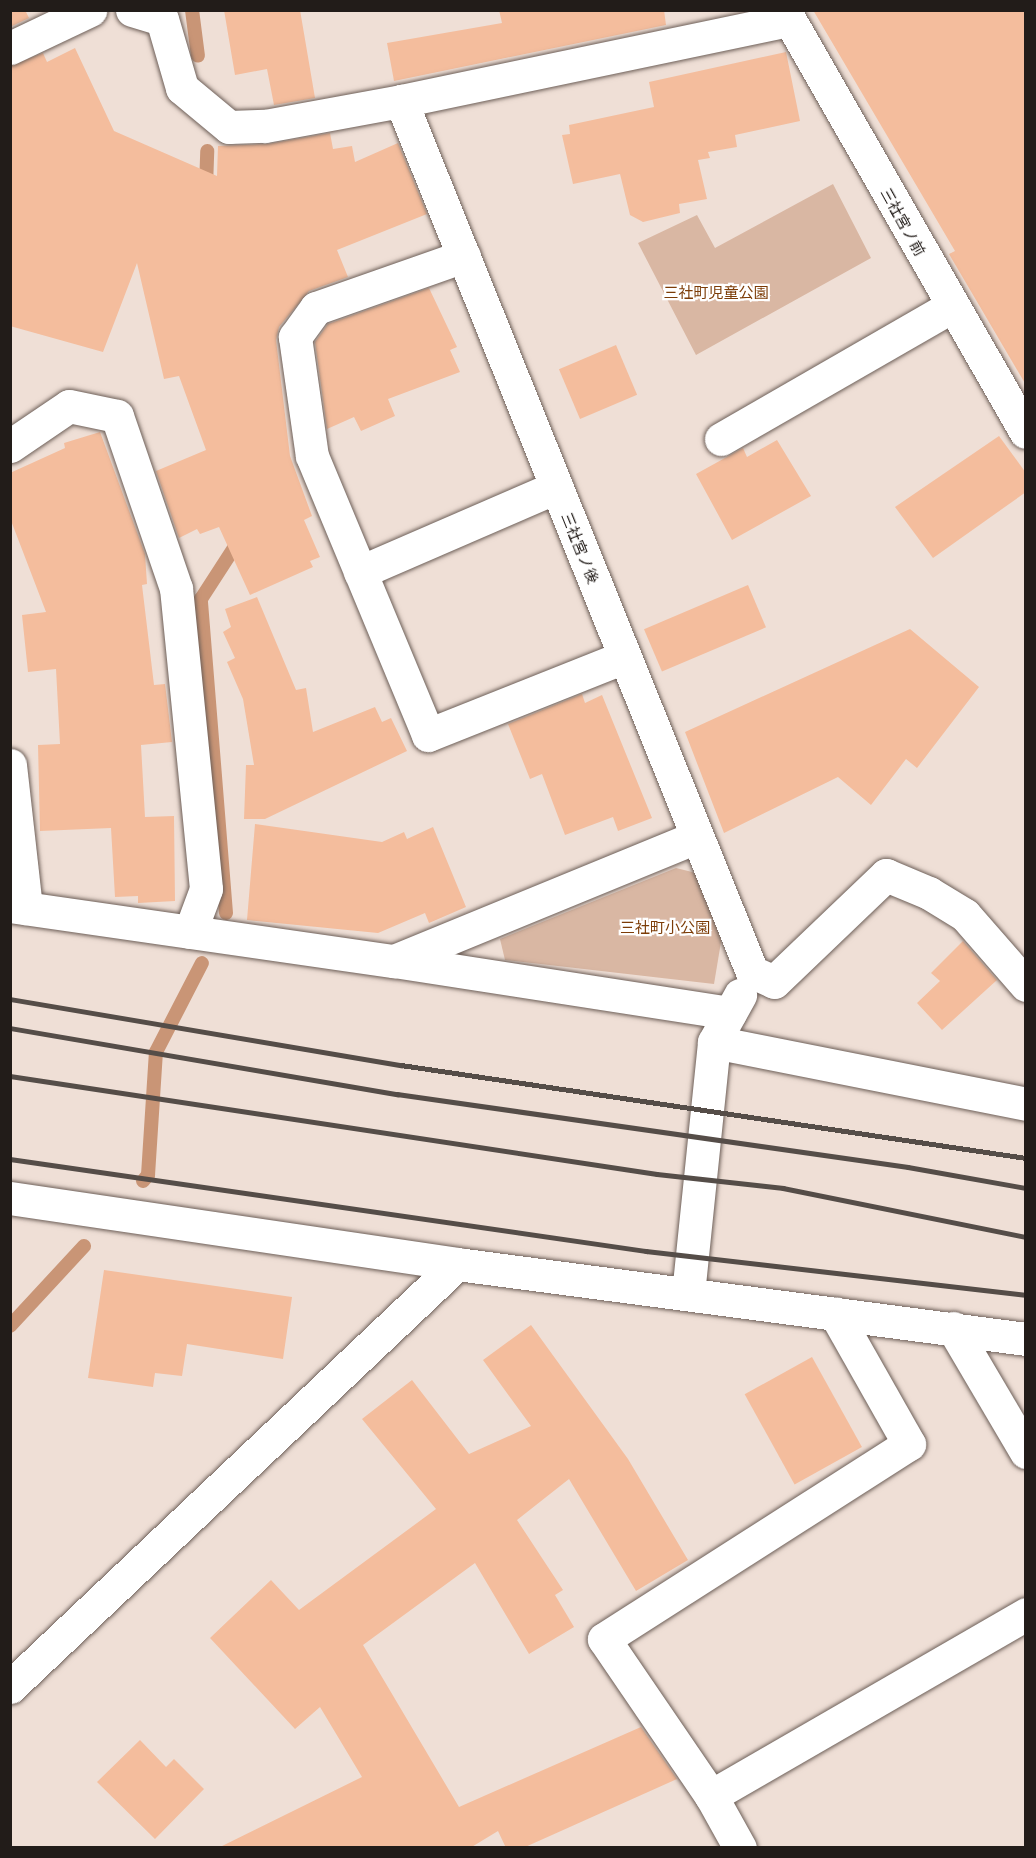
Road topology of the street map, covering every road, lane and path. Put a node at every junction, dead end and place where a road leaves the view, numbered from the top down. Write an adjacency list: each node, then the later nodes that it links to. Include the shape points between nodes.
1 (90, 10): 4 (street)
2 (132, 10): 5 (street, via 162,19 182,88 229,127 266,126)
3 (787, 15): 5 (street); 7 (street, 三社宮ノ前)
4 (10, 48)
5 (401, 101): 6 (street, 三社宮ノ後)
6 (464, 256): 11 (street, 三社宮ノ後); 12 (street, via 316,308 295,337 312,456)
7 (951, 307): 8 (street, 三社宮ノ前); 9 (street)
8 (1026, 432)
9 (721, 439)
10 (10, 446): 17 (street, via 69,406 117,416 176,588 206,889)
11 (556, 487): 12 (street); 13 (street, 三社宮ノ後)
12 (360, 572): 13 (street, via 429,735)
13 (624, 657): 15 (street, 三社宮ノ後)
14 (10, 765): 16 (street)
15 (696, 837): 18 (street); 19 (street, 三社宮ノ後)
16 (18, 907): 17 (street)
17 (190, 932): 18 (street)
18 (394, 960): 21 (street)
19 (763, 977): 20 (street, via 886,875 930,893 965,915); 21 (street)
20 (1026, 985)
21 (730, 1013): 22 (street)
22 (714, 1042): 23 (street); 26 (street)
23 (1026, 1104)
24 (10, 1198): 25 (street)
25 (457, 1264): 26 (street); 32 (street)
26 (688, 1294): 27 (street)
27 (835, 1313): 28 (street); 33 (street, via 909,1444 604,1639)
28 (953, 1328): 29 (street); 30 (street)
29 (1026, 1339)
30 (1026, 1452)
31 (1026, 1614): 33 (street)
32 (10, 1687)
33 (711, 1796): 34 (street)
34 (740, 1848)

